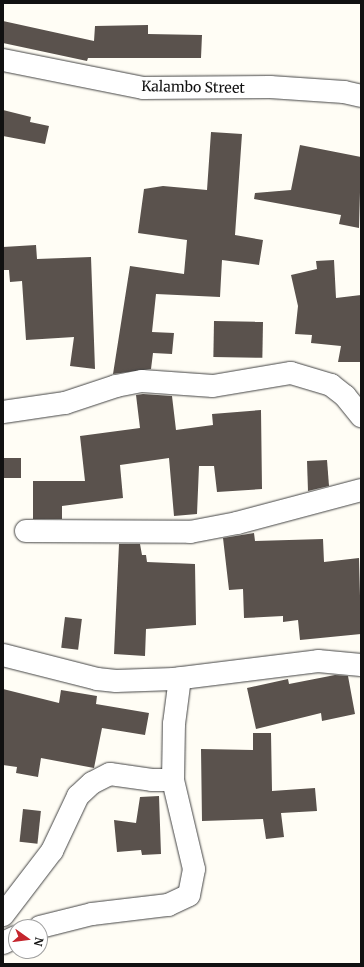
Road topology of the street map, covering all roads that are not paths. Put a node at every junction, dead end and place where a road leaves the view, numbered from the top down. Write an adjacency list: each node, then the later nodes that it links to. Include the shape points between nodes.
1 (3, 60): 2 (street, Kalambo Street, via 143,88 270,88 344,92)
2 (361, 96)
3 (3, 412): 4 (street, via 66,403 116,386 142,381 213,386 291,374 330,385 345,396)
4 (361, 416)
5 (361, 490): 6 (street, via 237,523 190,532)
6 (26, 531)
7 (3, 656): 9 (street, via 97,679 143,681)
8 (361, 666): 9 (street, via 318,661)
9 (180, 678): 10 (street, via 174,724)
10 (173, 780): 11 (street, via 110,774 92,783 78,796 52,851); 12 (street, via 194,869 188,895 168,905 92,914)
11 (3, 915)
12 (48, 925)

